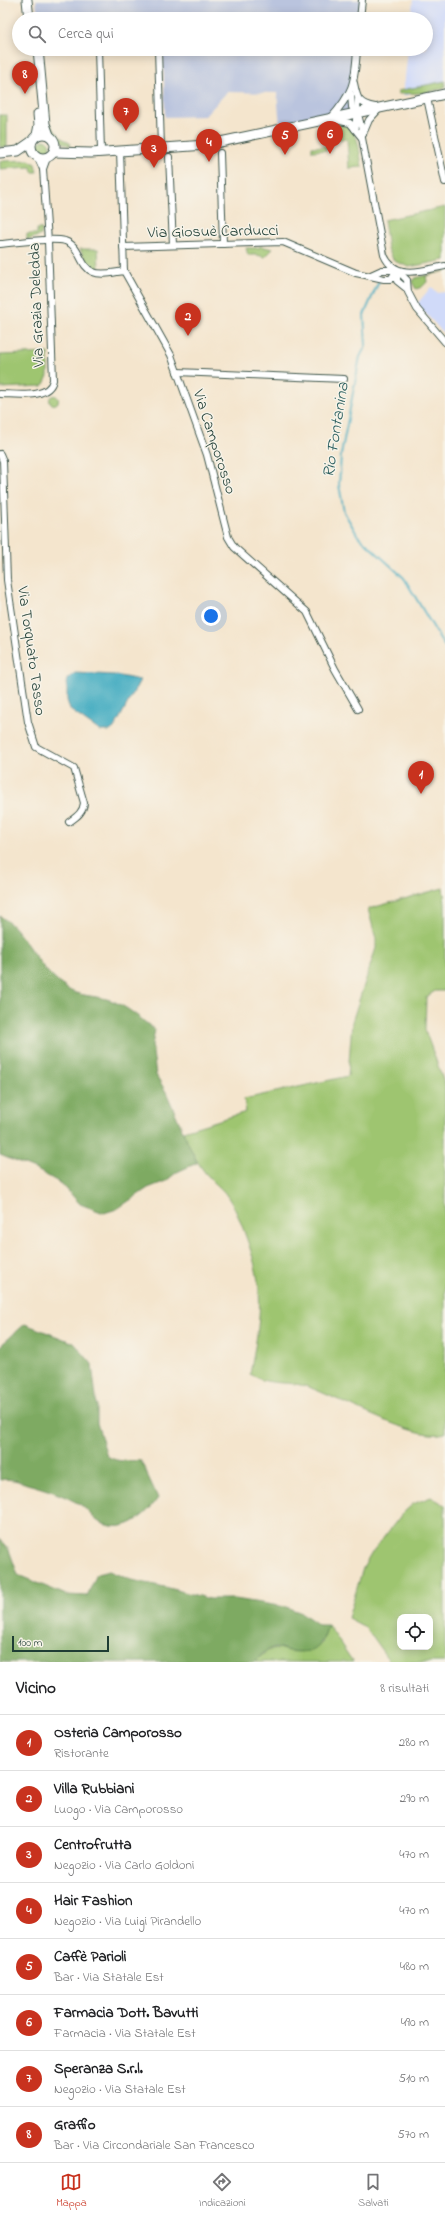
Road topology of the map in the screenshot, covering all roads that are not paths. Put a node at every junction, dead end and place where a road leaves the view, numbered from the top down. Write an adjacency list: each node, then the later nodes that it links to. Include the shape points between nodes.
1 (27, 0): 4 (street)
2 (33, 0): 5 (street)
3 (362, 0): 6 (street)
4 (28, 12)
5 (34, 12)
6 (361, 12)
7 (33, 56): 23 (street, via 39,119)
8 (39, 56): 22 (street, via 45,124)
9 (98, 56): 26 (street)
10 (158, 56): 24 (street)
11 (356, 56): 12 (street)
12 (354, 83): 13 (street); 16 (street)
13 (351, 92): 18 (street, via 351,104); 19 (street)
14 (445, 94): 15 (street)
15 (427, 98): 17 (street); 33 (street)
16 (358, 100): 17 (street, via 363,105); 18 (street)
17 (380, 108): 18 (street); 21 (street, via 369,120)
18 (356, 113): 19 (street); 20 (street); 21 (street)
19 (330, 119): 20 (street, via 350,123); 24 (street, via 206,145)
20 (355, 129): 21 (street)
21 (362, 136): 39 (street, via 381,242)
22 (52, 138): 23 (street, via 43,133); 26 (street, via 71,149); 29 (street, via 56,147)
23 (34, 139): 27 (street, via 18,151); 29 (street)
24 (160, 148): 25 (street)
25 (120, 150): 26 (street); 38 (street, Via Camporosso)
26 (101, 151): 29 (street)
27 (0, 153)
28 (220, 153): 36 (street)
29 (43, 155): 31 (street); 32 (street, Via Grazia Deledda); 32 (street, Via Grazia Deledda)
30 (169, 157): 37 (street)
31 (0, 158)
32 (43, 169): 34 (street, Via Grazia Deledda)
33 (445, 182)
34 (48, 241): 35 (street); 42 (street, via 70,243 93,272); 47 (street, Via Grazia Deledda, via 52,386 43,392)
35 (0, 244)
36 (223, 244): 37 (street, Via Giosuè Carducci); 43 (street, Via Giosuè Carducci, via 283,242 356,273)
37 (173, 245): 38 (street, Via Giosuè Carducci)
38 (123, 247): 42 (street, Via Camporosso)
39 (387, 260): 41 (street); 43 (street)
40 (445, 266): 41 (street, via 417,272)
41 (397, 270): 43 (street, via 382,270); 43 (street, Via Giosuè Carducci, via 379,278); 44 (street, via 407,280 417,309)
42 (124, 271): 45 (street, Via Camporosso, via 171,355)
43 (371, 276)
44 (445, 342)
45 (177, 372): 46 (street); 49 (street, Via Camporosso, via 207,454 231,542 307,612)
46 (344, 379)
47 (0, 394)
48 (0, 454): 50 (street, Via Torquato Tasso, via 3,461 7,580 28,722 36,747 74,768 84,803 80,814)
49 (358, 709)
50 (68, 822)

